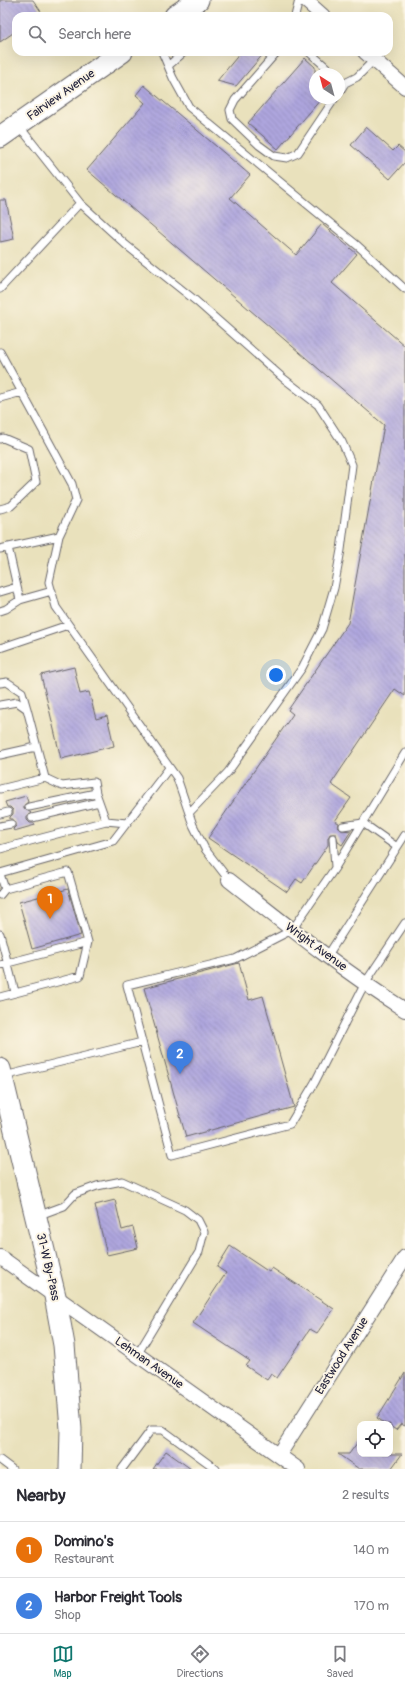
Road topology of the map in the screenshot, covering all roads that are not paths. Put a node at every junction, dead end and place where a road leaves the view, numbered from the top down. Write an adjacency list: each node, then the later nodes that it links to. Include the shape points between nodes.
1 (299, 0): 5 (lane)
2 (305, 0): 6 (street)
3 (197, 7): 4 (main road)
4 (185, 12)
5 (296, 12)
6 (318, 12)
7 (116, 56): 18 (main road, Fairview Avenue)
8 (164, 56): 13 (lane)
9 (179, 56): 13 (lane)
10 (274, 56): 17 (lane, via 235,100 230,110 232,120 259,145 274,156 287,158 298,154)
11 (314, 56): 14 (lane)
12 (370, 56): 15 (lane, via 357,77); 16 (street)
13 (168, 66): 22 (lane, via 190,107 358,246)
14 (327, 68)
15 (345, 84)
16 (405, 86)
17 (331, 104)
18 (18, 125): 19 (main road, Fairview Avenue); 20 (lane)
19 (0, 137)
20 (80, 203): 21 (lane); 52 (lane, via 126,245 318,405 342,442 352,465 341,550 334,588 322,629 302,668 228,772)
21 (0, 289)
22 (405, 289)
23 (0, 352): 24 (lane)
24 (22, 392): 25 (lane); 28 (lane, via 72,484 76,500)
25 (0, 398)
26 (0, 439): 27 (lane, via 29,449 36,482 11,506)
27 (0, 509)
28 (59, 536): 29 (lane); 32 (lane, via 49,582)
29 (8, 548): 30 (lane); 31 (lane)
30 (0, 549)
31 (17, 587): 33 (lane); 34 (lane)
32 (52, 591): 34 (lane); 36 (lane, via 56,607)
33 (0, 592)
34 (20, 600): 35 (lane)
35 (0, 611)
36 (68, 626): 37 (lane); 44 (lane, via 83,643)
37 (0, 648)
38 (0, 683): 40 (lane, via 7,682 22,692)
39 (0, 705): 40 (lane, via 17,702)
40 (27, 709): 41 (lane)
41 (36, 747): 43 (lane); 45 (lane)
42 (405, 753): 56 (lane)
43 (0, 755)
44 (170, 768): 52 (lane, via 177,778); 55 (lane)
45 (45, 778): 46 (lane); 47 (lane, via 62,786 94,782)
46 (0, 789)
47 (96, 793): 48 (lane); 49 (lane)
48 (99, 802): 53 (lane); 54 (lane)
49 (29, 807)
50 (8, 812): 51 (lane)
51 (0, 814)
52 (189, 814): 66 (lane, via 205,849)
53 (32, 818)
54 (106, 821): 55 (lane); 63 (lane)
55 (127, 823): 65 (lane, via 113,841)
56 (363, 823): 59 (lane); 62 (lane); 64 (lane)
57 (11, 824): 58 (lane)
58 (0, 826)
59 (343, 826)
60 (405, 835): 62 (lane)
61 (333, 838): 64 (lane)
62 (397, 847): 72 (lane)
63 (0, 849)
64 (335, 868): 69 (lane)
65 (0, 873): 67 (lane)
66 (230, 880): 69 (street, Wright Avenue)
67 (2, 892): 71 (lane, via 68,872)
68 (405, 923): 75 (lane)
69 (292, 930): 72 (street, Wright Avenue); 79 (lane, via 235,959 127,985)
70 (0, 934): 73 (lane)
71 (88, 942): 73 (lane); 76 (lane, via 80,976)
72 (328, 955): 75 (street, Wright Avenue)
73 (8, 963): 74 (lane); 76 (lane)
74 (0, 965)
75 (365, 983): 78 (street, Wright Avenue); 79 (lane, via 315,1082 290,1124 172,1155)
76 (15, 992): 77 (lane)
77 (0, 996)
78 (405, 1010)
79 (142, 1042): 80 (lane)
80 (1, 1073): 81 (main road, 31-W By-Pass)
81 (36, 1216): 84 (main road, 31-W By-Pass); 85 (lane, via 64,1206 75,1194 122,1181 185,1210 198,1220 204,1232 199,1252)
82 (0, 1257): 84 (street, Lehman Avenue)
83 (405, 1257): 86 (street, Eastwood Avenue)
84 (55, 1296): 85 (street, Lehman Avenue); 89 (main road, 31-W By-Pass, via 64,1353 71,1429)
85 (137, 1355): 86 (street, Lehman Avenue)
86 (279, 1455): 92 (street, Lehman Avenue)
87 (0, 1460): 88 (lane)
88 (12, 1469)
89 (70, 1469)
90 (122, 1469): 91 (lane, via 151,1430 163,1430)
91 (216, 1469)
92 (298, 1469)

